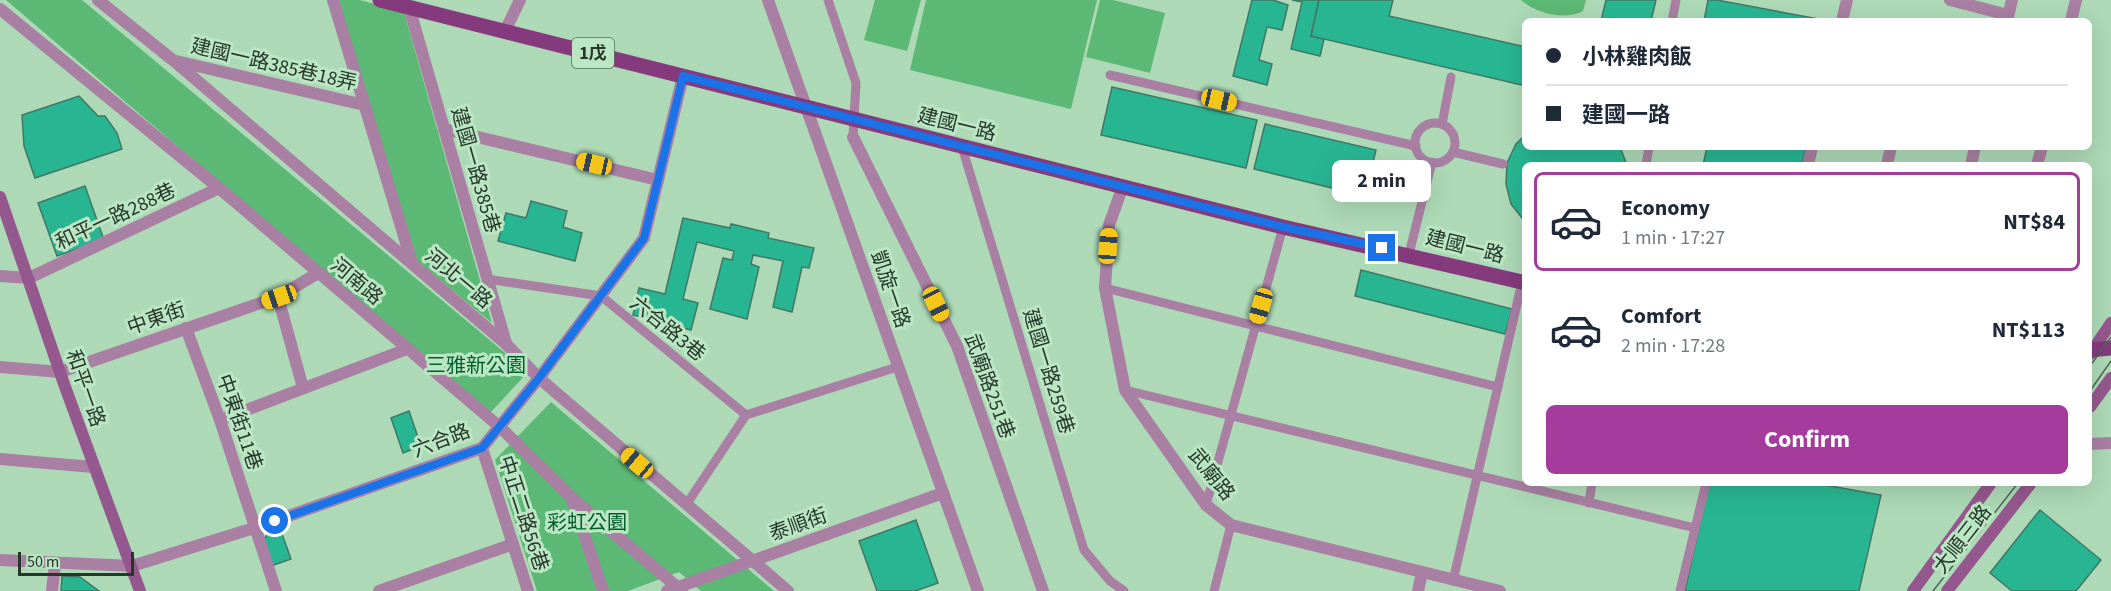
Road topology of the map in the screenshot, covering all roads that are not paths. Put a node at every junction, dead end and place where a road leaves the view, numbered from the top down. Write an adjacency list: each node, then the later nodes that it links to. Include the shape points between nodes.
1 (98, 0): 19 (street, 河北一路)
2 (333, 0): 23 (street)
3 (520, 0): 18 (street)
4 (768, 0): 24 (street, 凱旋一路)
5 (828, 0): 25 (lane, via 856,83)
6 (1676, 0): 14 (lane)
7 (1847, 0): 15 (street)
8 (1950, 0): 16 (street)
9 (2012, 0): 16 (street)
10 (2076, 0): 17 (street)
11 (386, 1): 12 (main road, 建國一路 / 1戊)
12 (409, 7): 18 (main road, 建國一路 / 1戊); 27 (street, 建國一路385巷)
13 (0, 9): 36 (street, 河南路)
14 (1673, 18)
15 (1843, 18)
16 (2007, 18)
17 (2072, 18)
18 (505, 32): 21 (main road, 建國一路 / 1戊)
19 (174, 61): 23 (street, 建國一路385巷18弄); 40 (street, 河北一路)
20 (1110, 75): 29 (lane)
21 (683, 76): 24 (main road, 建國一路 / 1戊); 34 (street, 六合路)
22 (1451, 77): 26 (lane)
23 (364, 105): 40 (street)
24 (805, 107): 25 (main road, 建國一路 / 1戊); 59 (street, 凱旋一路)
25 (854, 118): 28 (lane); 30 (main road, 建國一路 / 1戊)
26 (1442, 124): 29 (lane, via 1422,128); 31 (lane, via 1455,139)
27 (444, 129): 34 (street); 44 (street, 建國一路385巷)
28 (853, 137): 105 (street, 武廟路251巷, via 957,346)
29 (1416, 146): 32 (lane, via 1421,157)
30 (962, 147): 35 (main road, 建國一路 / 1戊); 106 (lane, 建國一路259巷, via 1084,550 1110,581)
31 (1453, 152): 32 (lane, via 1445,161); 33 (lane)
32 (1432, 162): 39 (lane)
33 (1503, 165)
34 (658, 180): 48 (street, 六合路, via 644,238)
35 (1122, 186): 38 (main road, 建國一路 / 1戊); 46 (street, 武廟路, via 1109,225)
36 (219, 188): 41 (street, 河南路); 43 (street, 和平一路288巷)
37 (0, 197): 43 (street, 和平一路)
38 (1283, 227): 39 (main road, 建國一路 / 1戊); 51 (lane)
39 (1409, 254): 45 (main road, 建國一路 / 1戊)
40 (412, 264): 53 (street, 河北一路)
41 (318, 273): 49 (street, 中東街); 55 (street, 河南路)
42 (0, 276): 43 (street)
43 (29, 278): 60 (street, 和平一路)
44 (487, 279): 48 (lane, 六合路3巷); 53 (street, 建國一路385巷)
45 (1522, 282)
46 (1105, 288): 51 (lane); 65 (street, 武廟路)
47 (1522, 290): 63 (lane)
48 (601, 296): 61 (street, 六合路); 68 (lane, 六合路3巷)
49 (279, 297): 52 (street, 中東街); 64 (street)
50 (2111, 323): 56 (street)
51 (1255, 326): 63 (lane); 67 (lane)
52 (186, 328): 60 (street, 中東街); 69 (street, 中東街11巷)
53 (506, 344): 61 (street, 河北一路)
54 (2111, 348): 57 (main road)
55 (407, 349): 64 (street); 70 (street, 河南路)
56 (2092, 350)
57 (2092, 351)
58 (0, 367): 60 (street, 中東街)
59 (897, 367): 68 (lane); 81 (street, 凱旋一路)
60 (60, 372): 75 (street, 和平一路)
61 (539, 378): 70 (street, 六合路); 84 (street, 河北一路)
62 (2111, 378): 66 (street)
63 (1498, 387): 76 (lane)
64 (303, 388): 69 (street)
65 (1125, 390): 67 (lane); 85 (street, 武廟路)
66 (2092, 404)
67 (1231, 414): 76 (lane); 85 (lane)
68 (746, 416): 84 (lane)
69 (220, 420): 87 (street, 中東街11巷)
70 (501, 428): 73 (street, 六合路); 82 (street, 河南路)
71 (2111, 443): 72 (street)
72 (2092, 444)
73 (482, 448): 87 (street, 六合路); 89 (street, 中正二路56巷)
74 (0, 459): 75 (street)
75 (93, 466): 93 (street, 和平一路)
76 (1477, 477): 83 (lane); 95 (lane)
77 (1592, 486): 83 (lane)
78 (1705, 486): 88 (lane)
79 (1989, 486): 111 (street, 大順三路)
80 (2029, 486): 112 (street, 大順三路)
81 (943, 493): 91 (street, 泰順街); 104 (street, 凱旋一路)
82 (572, 498): 96 (street, 河南路); 102 (street)
83 (1589, 503): 88 (lane)
84 (686, 505): 91 (street, 河北一路)
85 (1206, 505): 86 (street, 武廟路)
86 (1231, 525): 94 (street, 武廟路); 107 (lane)
87 (254, 528): 93 (street, 六合路); 99 (street, 中東街11巷)
88 (1695, 528): 110 (lane)
89 (513, 544): 100 (street); 101 (street, 中正二路56巷)
90 (0, 560): 92 (street, 六合路)
91 (753, 561): 96 (street, 泰順街); 103 (street, 河北一路)
92 (55, 564): 93 (street, 六合路); 97 (street)
93 (132, 566): 98 (street, 和平一路)
94 (1422, 573): 95 (street, 武廟路); 108 (street)
95 (1453, 581): 109 (street, 武廟路)
96 (675, 590)
97 (52, 591)
98 (140, 591)
99 (276, 591)
100 (379, 591)
101 (528, 591)
102 (603, 591)
103 (789, 591)
104 (978, 591)
105 (1043, 591)
106 (1124, 591)
107 (1214, 591)
108 (1418, 591)
109 (1500, 591)
110 (1680, 591)
111 (1913, 591)
112 (1947, 591)

